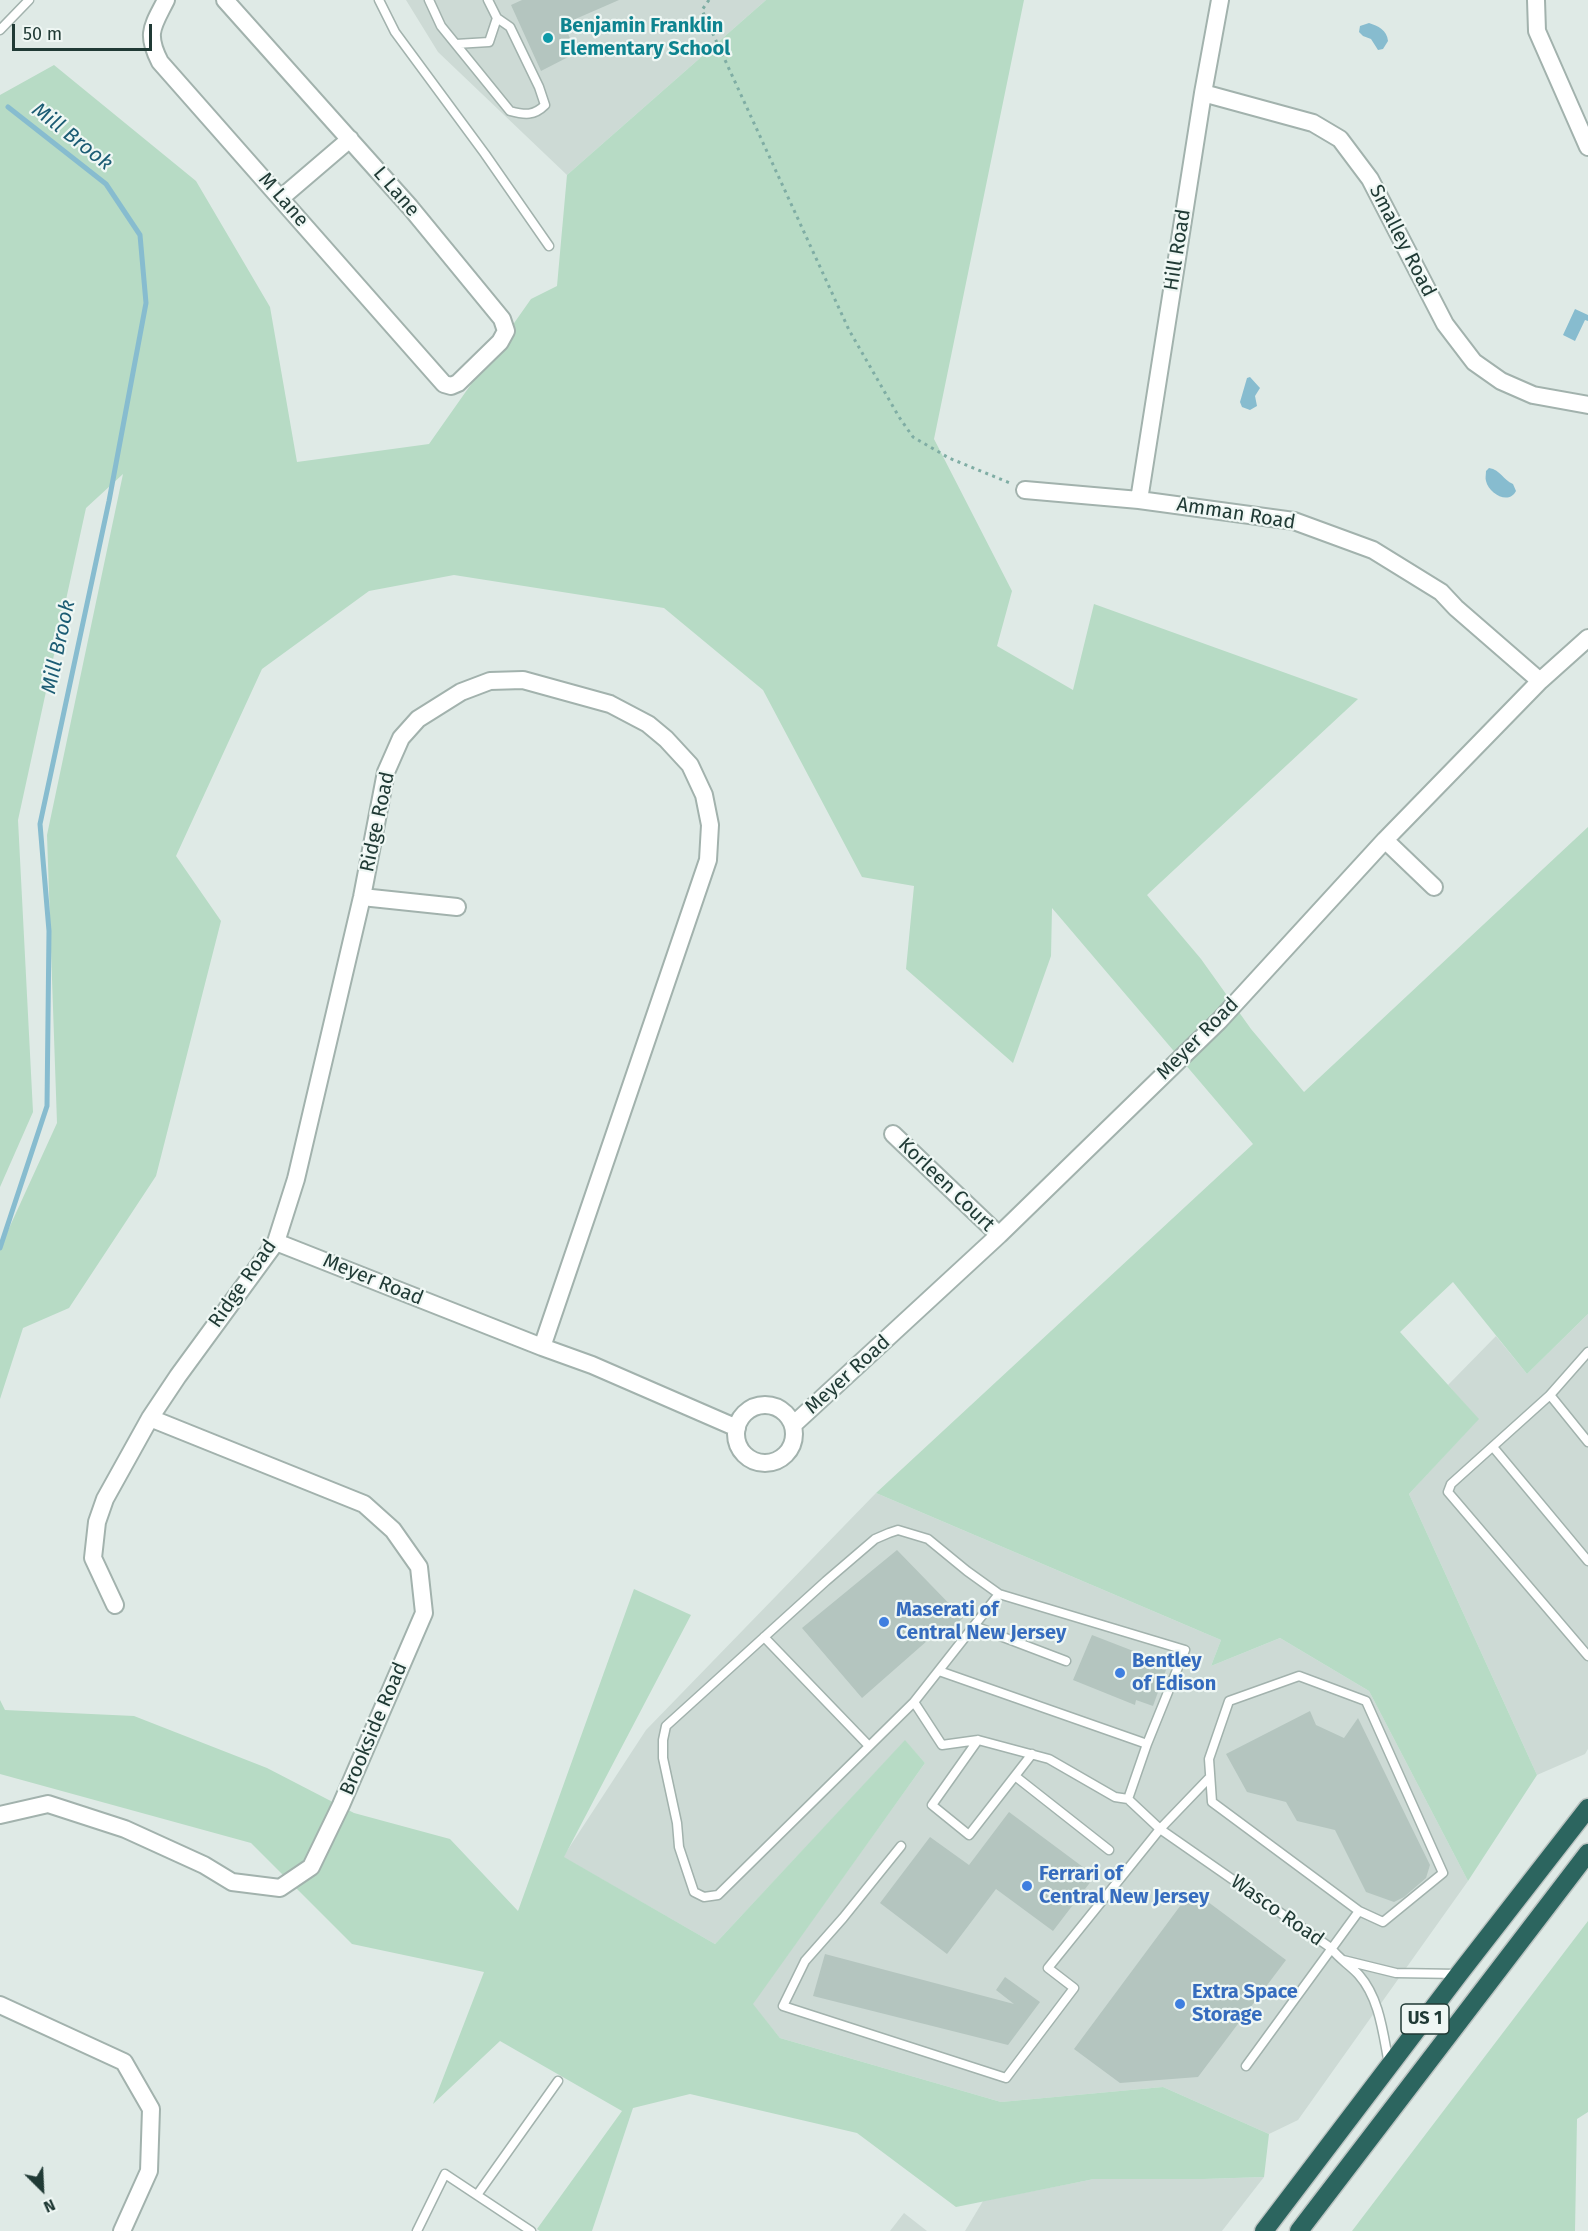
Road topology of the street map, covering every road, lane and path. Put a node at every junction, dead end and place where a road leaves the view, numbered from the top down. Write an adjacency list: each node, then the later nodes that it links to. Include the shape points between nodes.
1 (31, 0): 11 (lane)
2 (166, 0): 16 (street, M Lane, via 151,38 160,62)
3 (225, 0): 14 (street, L Lane)
4 (379, 0): 17 (lane, via 395,32)
5 (429, 0): 12 (lane, via 441,26)
6 (488, 0): 10 (lane)
7 (709, 0): 20 (path, via 702,10 707,21 849,330 899,417 913,437 949,458)
8 (1220, 0): 13 (street, Hill Road)
9 (1536, 0): 15 (street, via 1537,31)
10 (497, 18): 12 (lane, via 489,42); 12 (lane, via 510,27 539,87 545,105 539,111 525,115 510,111)
11 (0, 30)
12 (456, 44)
13 (1203, 93): 19 (street, Smalley Road, via 1313,123 1340,139 1370,179 1445,324 1474,362 1501,381 1533,395); 21 (street, Hill Road)
14 (350, 139): 16 (street); 18 (street, L Lane, via 502,319 506,331 500,342)
15 (1588, 147)
16 (281, 198): 18 (street, M Lane, via 444,384)
17 (549, 246)
18 (451, 386)
19 (1588, 405)
20 (1025, 490): 21 (street, Amman Road)
21 (1139, 500): 23 (street, Amman Road, via 1294,521 1373,550 1442,592)
22 (1588, 638): 23 (street, Meyer Road)
23 (1540, 681): 24 (street, Meyer Road)
24 (1385, 840): 25 (street); 29 (street, Meyer Road, via 1219,1020)
25 (1434, 887)
26 (362, 897): 27 (street); 30 (street, Ridge Road, via 296,1179); 31 (street, Ridge Road, via 386,772 401,738 418,719 461,692 490,681 523,680 610,704 648,724 690,765 704,795 710,825 708,860)
27 (457, 907)
28 (893, 1134): 29 (street, Korleen Court)
29 (999, 1235): 35 (street, Meyer Road)
30 (276, 1242): 31 (street, Meyer Road); 34 (street, Ridge Road)
31 (542, 1347): 36 (street, Meyer Road)
32 (1588, 1352): 33 (lane)
33 (1550, 1395): 37 (lane); 38 (lane)
34 (150, 1418): 41 (street, Ridge Road, via 105,1499 97,1522 93,1558); 56 (street, Brookside Road, via 364,1504 393,1530 419,1567 424,1613 311,1867 280,1888 232,1882 125,1829 48,1804)
35 (793, 1425): 36 (street, Meyer Road, via 781,1410 764,1405 746,1412); 36 (street, Meyer Road, via 793,1444 788,1453 772,1463 753,1461 745,1455 739,1448)
36 (737, 1428)
37 (1588, 1442)
38 (1493, 1447): 39 (lane); 44 (lane, via 1451,1484 1448,1492)
39 (1588, 1560)
40 (999, 1594): 42 (lane); 43 (lane, via 928,1539 898,1530 875,1539); 49 (lane, via 1185,1650)
41 (115, 1605)
42 (974, 1626): 45 (lane); 46 (lane)
43 (764, 1637): 50 (lane); 50 (lane, via 666,1726 663,1758 680,1847 694,1892 704,1897 718,1895)
44 (1588, 1656)
45 (1066, 1661)
46 (939, 1671): 47 (lane); 49 (lane)
47 (914, 1702): 48 (lane, Wasco Road, via 942,1745); 50 (lane)
48 (978, 1740): 51 (lane, Wasco Road); 52 (lane, via 932,1805 969,1835)
49 (1147, 1744): 54 (lane)
50 (869, 1746)
51 (1032, 1754): 52 (lane); 54 (lane, Wasco Road, via 1049,1759 1115,1797)
52 (1015, 1776): 59 (lane)
53 (1210, 1777): 57 (lane); 61 (lane, via 1212,1802); 61 (lane, via 1209,1760 1229,1701 1299,1676 1366,1701 1443,1873 1383,1922)
54 (1128, 1799): 57 (lane, Wasco Road)
55 (1588, 1808): 64 (highway, US 1)
56 (0, 1815)
57 (1160, 1829): 58 (lane, via 1048,1968 1074,1989 1006,2078 783,2007 805,1961); 62 (lane, Wasco Road)
58 (901, 1846)
59 (1109, 1850)
60 (1588, 1852): 74 (highway, US 1)
61 (1359, 1911): 62 (lane)
62 (1331, 1948): 63 (lane, Wasco Road); 66 (lane)
63 (1340, 1959): 64 (lane, Wasco Road, via 1396,1973); 67 (lane, Wasco Road, via 1359,1975 1376,2004)
64 (1459, 1974): 67 (highway, US 1)
65 (0, 2005): 70 (street, via 124,2062 151,2109 149,2171)
66 (1246, 2066)
67 (1389, 2066): 73 (highway, US 1)
68 (558, 2081): 69 (lane)
69 (477, 2195): 71 (lane, via 445,2174); 72 (lane)
70 (122, 2231)
71 (417, 2231)
72 (531, 2231)
73 (1264, 2231)
74 (1299, 2231)

